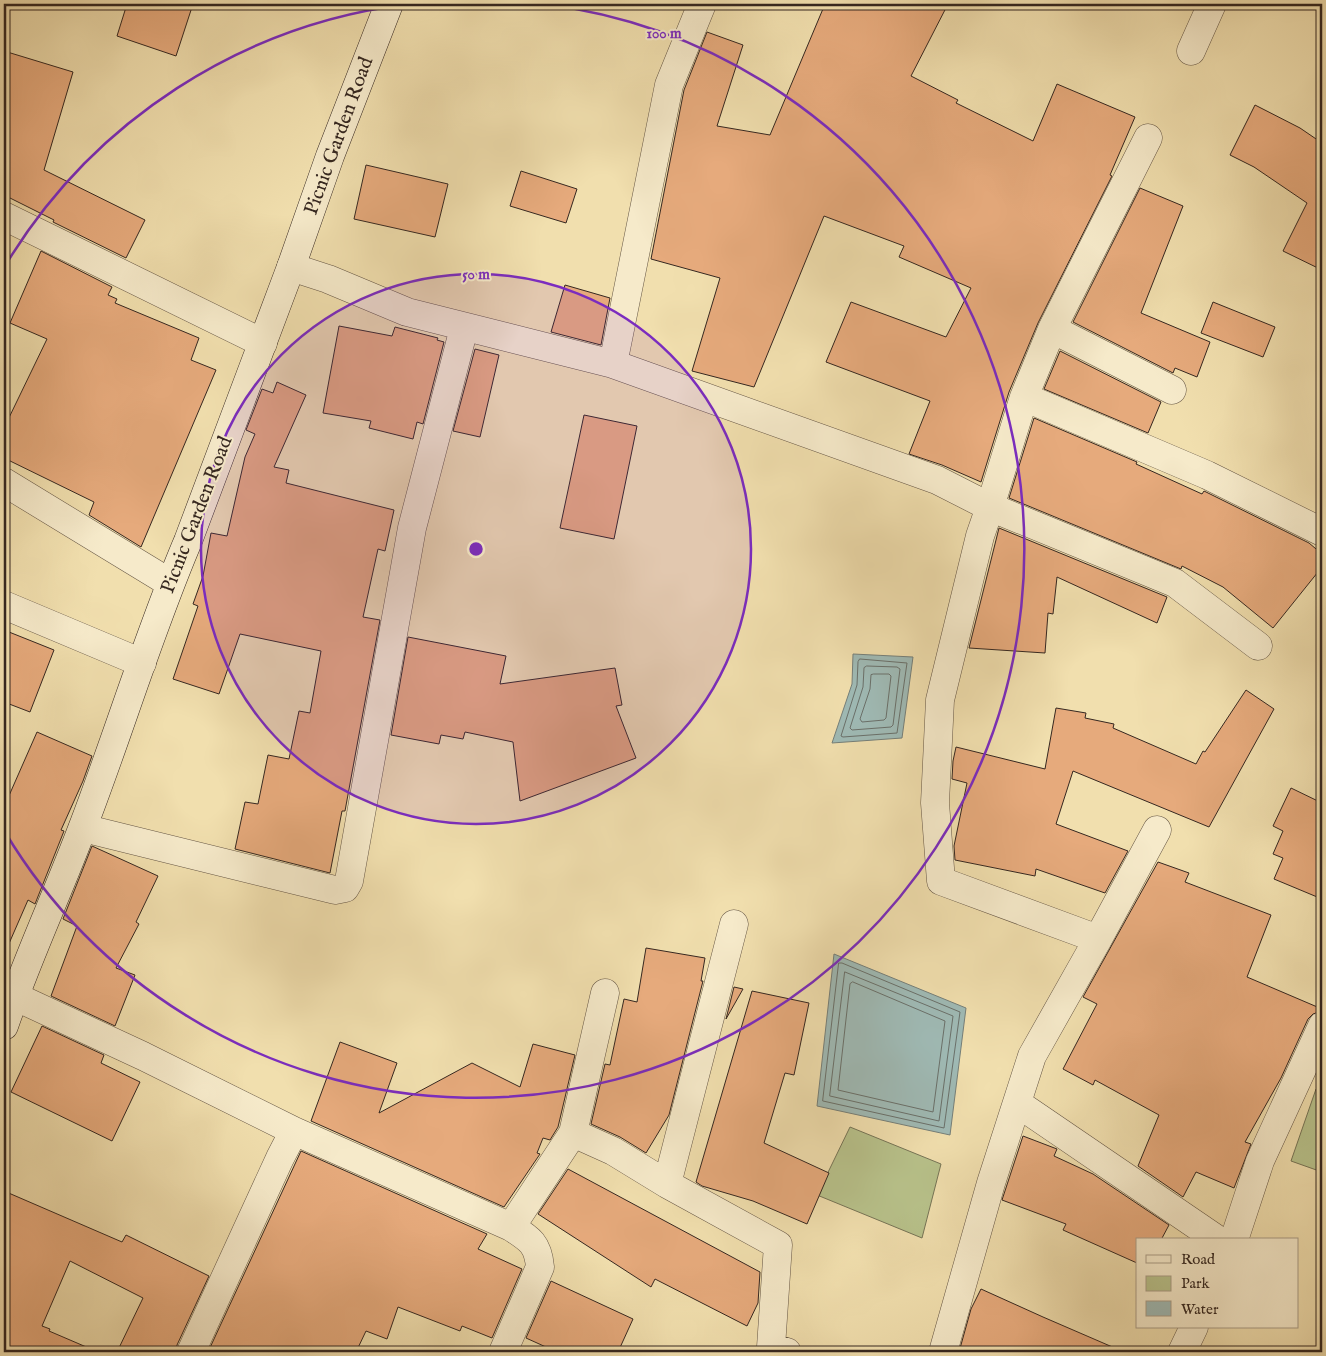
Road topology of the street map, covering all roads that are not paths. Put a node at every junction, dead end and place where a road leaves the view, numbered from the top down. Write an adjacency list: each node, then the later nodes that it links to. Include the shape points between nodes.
1 (389, 4): 7 (street, Picnic Garden Road)
2 (702, 4): 11 (street, via 669,85)
3 (1212, 4): 4 (street)
4 (1191, 51)
5 (1148, 138): 9 (street)
6 (4, 216): 10 (street)
7 (291, 268): 8 (street, via 328,279 406,312); 10 (street, Picnic Garden Road)
8 (464, 328): 11 (street); 21 (street, via 412,528 350,881 345,888 335,890)
9 (1052, 329): 12 (street); 13 (street)
10 (263, 343): 17 (street, Picnic Garden Road)
11 (613, 364): 15 (street, via 937,480)
12 (1172, 390)
13 (1024, 397): 15 (street); 16 (street, via 1207,475)
14 (4, 482): 17 (street)
15 (990, 507): 19 (street, via 1175,584); 24 (street, via 940,700 935,803 941,881)
16 (1322, 532)
17 (170, 583): 20 (street, Picnic Garden Road)
18 (4, 605): 20 (street)
19 (1258, 646)
20 (142, 663): 21 (street, Picnic Garden Road)
21 (83, 828): 26 (street, Picnic Garden Road)
22 (1156, 830): 24 (street)
23 (734, 924): 32 (street)
24 (1098, 939): 29 (street, via 1032,1056)
25 (605, 993): 31 (street)
26 (14, 996): 27 (street, Picnic Garden Road); 30 (street)
27 (4, 1026)
28 (1322, 1026): 35 (street, via 1260,1161)
29 (1017, 1102): 34 (street); 40 (street)
30 (294, 1131): 33 (street); 37 (street)
31 (573, 1133): 32 (street, via 613,1151); 33 (street)
32 (667, 1184): 39 (street, via 778,1245 771,1347)
33 (511, 1227): 38 (street, via 535,1245 540,1268)
34 (1215, 1238)
35 (1235, 1238)
36 (1194, 1328): 41 (street)
37 (191, 1352)
38 (503, 1352)
39 (787, 1352)
40 (943, 1352)
41 (1182, 1352)

